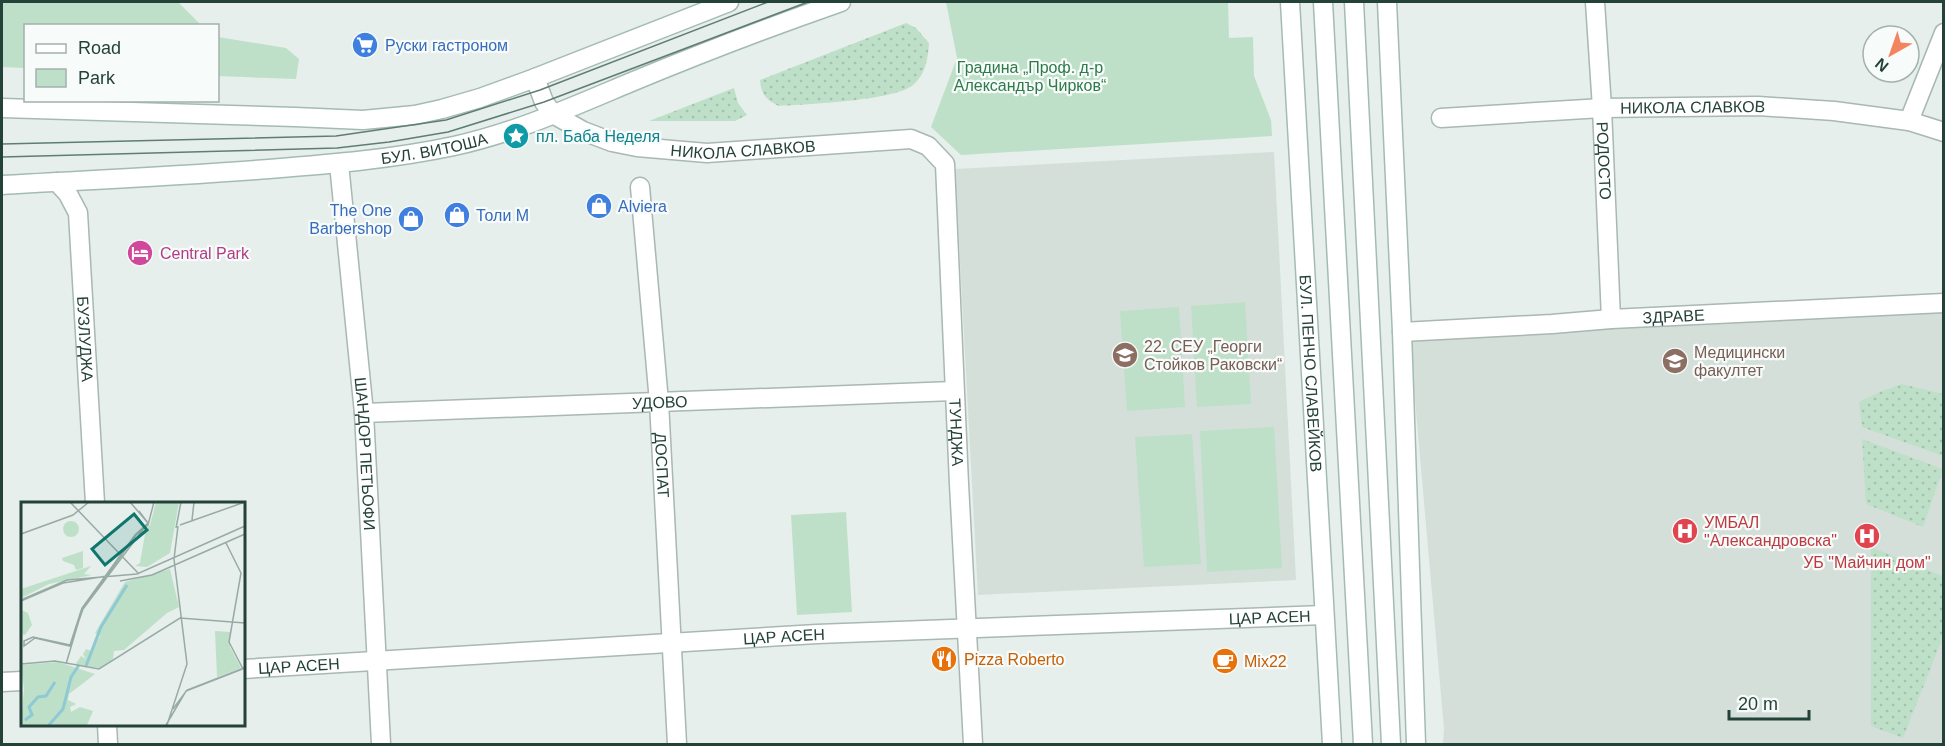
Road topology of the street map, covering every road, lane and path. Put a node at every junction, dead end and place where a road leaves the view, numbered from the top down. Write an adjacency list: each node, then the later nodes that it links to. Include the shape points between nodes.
1 (729, 2): 9 (street)
2 (841, 2): 12 (street, БУЛ. ВИТОША, via 723,44)
3 (1290, 2): 28 (street, БУЛ. ПЕНЧО СЛАВЕЙКОВ)
4 (1323, 2): 41 (street, БУЛ. ПЕНЧО СЛАВЕЙКОВ)
5 (1354, 2): 42 (street)
6 (1387, 2): 23 (street)
7 (1594, 2): 11 (street, РОДОСТО)
8 (1944, 33): 14 (street)
9 (535, 78): 10 (street, via 442,109 363,120); 12 (street)
10 (2, 108)
11 (1602, 108): 13 (street, НИКОЛА СЛАВКОВ); 14 (street, НИКОЛА СЛАВКОВ, via 1758,106); 22 (street, РОДОСТО)
12 (553, 114): 16 (street, НИКОЛА СЛАВКОВ, via 612,142 707,153); 17 (street, БУЛ. ВИТОША, via 454,146)
13 (1441, 118)
14 (1909, 121): 15 (street, НИКОЛА СЛАВКОВ)
15 (1944, 132)
16 (911, 139): 24 (street, ТУНДЖА, via 928,146 945,164)
17 (339, 164): 18 (street, БУЛ. ВИТОША); 26 (street, ШАНДОР ПЕТЬОФИ)
18 (57, 182): 19 (street, БУЛ. ВИТОША); 27 (street, БУЗЛУДЖА, via 78,213)
19 (2, 185)
20 (640, 187): 25 (street, ДОСПАТ)
21 (1944, 303): 22 (street, ЗДРАВЕ)
22 (1611, 319): 23 (street, ЗДРАВЕ)
23 (1402, 332): 43 (street)
24 (954, 391): 25 (street, УДОВО); 29 (street, ТУНДЖА)
25 (658, 402): 26 (street, УДОВО); 30 (street, ДОСПАТ)
26 (364, 413): 31 (street, ШАНДОР ПЕТЬОФИ)
27 (94, 502)
28 (1324, 615): 29 (street, ЦАР АСЕН); 40 (street, БУЛ. ПЕНЧО СЛАВЕЙКОВ)
29 (967, 629): 30 (street, ЦАР АСЕН); 39 (street, ТУНДЖА)
30 (672, 642): 31 (street, ЦАР АСЕН); 38 (street, ДОСПАТ)
31 (377, 660): 32 (street, ЦАР АСЕН); 37 (street, ШАНДОР ПЕТЬОФИ)
32 (244, 669)
33 (21, 681): 34 (street)
34 (2, 682)
35 (107, 725): 36 (street)
36 (108, 744)
37 (381, 744)
38 (677, 744)
39 (973, 744)
40 (1332, 744)
41 (1363, 744)
42 (1391, 744)
43 (1416, 744)

